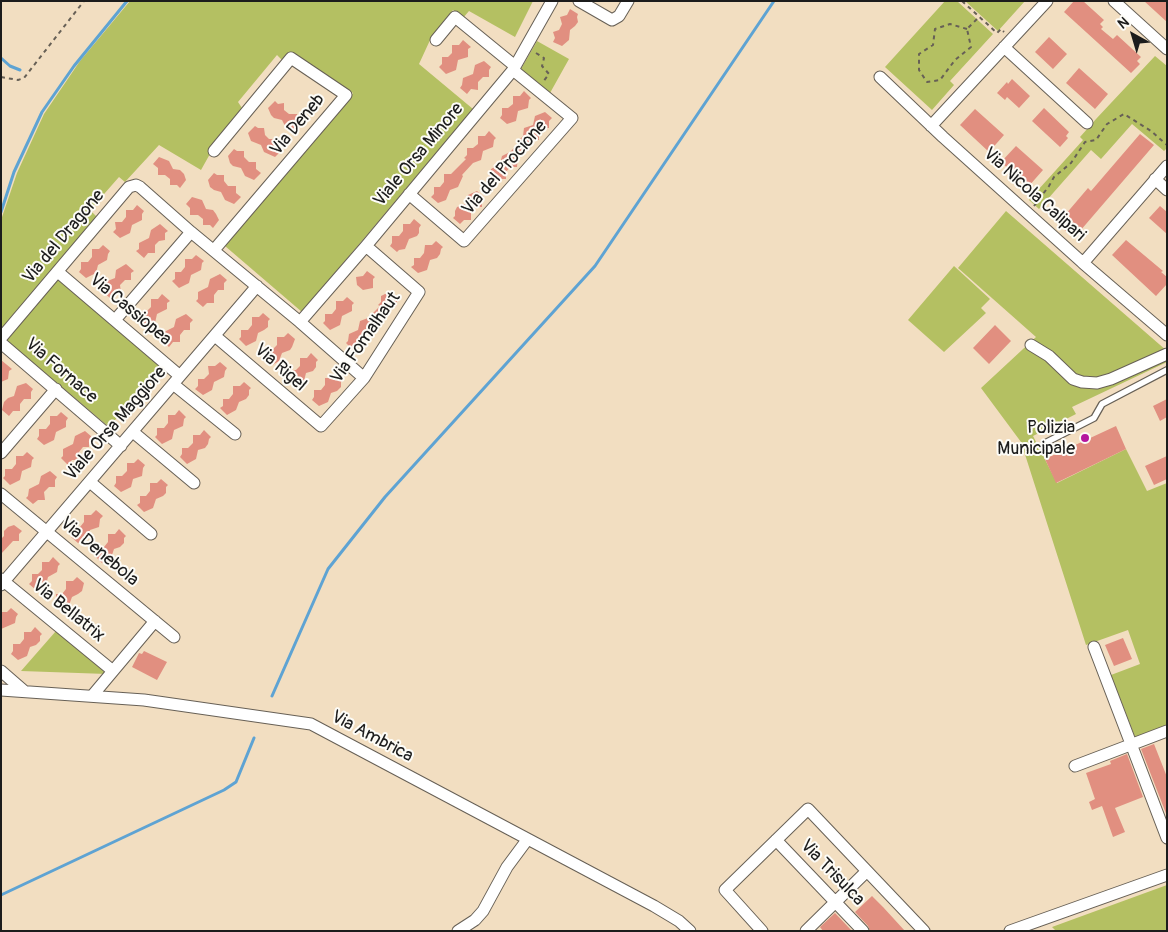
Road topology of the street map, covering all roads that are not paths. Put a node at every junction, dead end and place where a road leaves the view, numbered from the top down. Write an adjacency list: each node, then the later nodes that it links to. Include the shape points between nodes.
1 (552, 1): 9 (street, Viale Orsa Minore)
2 (579, 1): 3 (street, via 612,20 618,18)
3 (628, 1)
4 (1046, 1): 7 (street)
5 (1114, 1): 8 (street)
6 (436, 40): 9 (street, via 455,17)
7 (1004, 48): 11 (street); 12 (street)
8 (1167, 50)
9 (514, 68): 17 (street, Viale Orsa Minore); 17 (street, Via del Procione, via 572,118 464,241)
10 (880, 77): 12 (street, Via Nicola Calipari)
11 (1087, 123)
12 (931, 126): 21 (street, Via Nicola Calipari)
13 (214, 151): 20 (street, Via Deneb, via 291,58 346,95)
14 (1167, 166): 15 (street)
15 (1155, 180): 16 (street); 21 (street)
16 (1167, 190)
17 (409, 194): 19 (street, Viale Orsa Minore)
18 (190, 232): 20 (street); 22 (street, Via del Dragone, via 140,187 129,187); 24 (street)
19 (366, 246): 25 (street, Viale Orsa Minore); 33 (street, Via Fomalhaut, via 419,292)
20 (214, 250): 23 (street)
21 (1083, 263): 26 (street, Via Nicola Calipari)
22 (58, 272): 24 (street, Via Cassiopea); 28 (street, Via del Dragone)
23 (257, 286): 25 (street); 27 (street, Viale Orsa Maggiore)
24 (115, 320): 34 (street, Via Cassiopea)
25 (300, 322): 33 (street)
26 (1167, 335)
27 (215, 336): 34 (street, Viale Orsa Maggiore); 36 (street, Via Rigel)
28 (1, 338)
29 (1, 343): 35 (street, Via Fornace)
30 (1031, 345): 31 (street, via 1049,356 1073,379 1097,383)
31 (1167, 354)
32 (1167, 370): 39 (lane, via 1102,404 1094,418)
33 (364, 378): 36 (street, Via Fomalhaut)
34 (177, 380): 37 (street, Viale Orsa Maggiore); 38 (street, Via Cassiopea)
35 (56, 390): 40 (street, Via Fornace); 41 (street)
36 (321, 426)
37 (133, 432): 40 (street, Viale Orsa Maggiore); 43 (street)
38 (235, 434)
39 (1045, 443)
40 (121, 446): 42 (street, Viale Orsa Maggiore)
41 (1, 453)
42 (90, 482): 45 (street, Viale Orsa Maggiore); 46 (street)
43 (194, 483)
44 (1, 494): 45 (street, Via Denebola)
45 (47, 532): 47 (street, Viale Orsa Maggiore); 48 (street, Via Denebola)
46 (151, 534)
47 (2, 582): 52 (street, Via Bellatrix)
48 (155, 621): 49 (street, Via Denebola); 52 (street)
49 (174, 637)
50 (1094, 647): 57 (street)
51 (1, 671): 54 (street)
52 (113, 671): 55 (street)
53 (1, 690): 54 (street, Via Ambrica)
54 (24, 691): 55 (street, Via Ambrica)
55 (92, 696): 60 (street, Via Ambrica, via 144,700 311,724)
56 (1167, 731): 57 (street)
57 (1131, 745): 58 (street); 59 (street)
58 (1075, 766)
59 (1167, 838)
60 (527, 840): 65 (street, via 507,867 483,911); 66 (street, Via Ambrica, via 654,906)
61 (776, 840): 62 (street, via 808,809); 64 (street, Via Trisulca); 67 (street, via 725,890)
62 (867, 871): 64 (street); 70 (street)
63 (1167, 875): 71 (street)
64 (835, 902): 68 (street); 69 (street, Via Trisulca)
65 (458, 931)
66 (690, 931)
67 (762, 931)
68 (806, 931)
69 (863, 931)
70 (924, 931)
71 (1010, 931)

